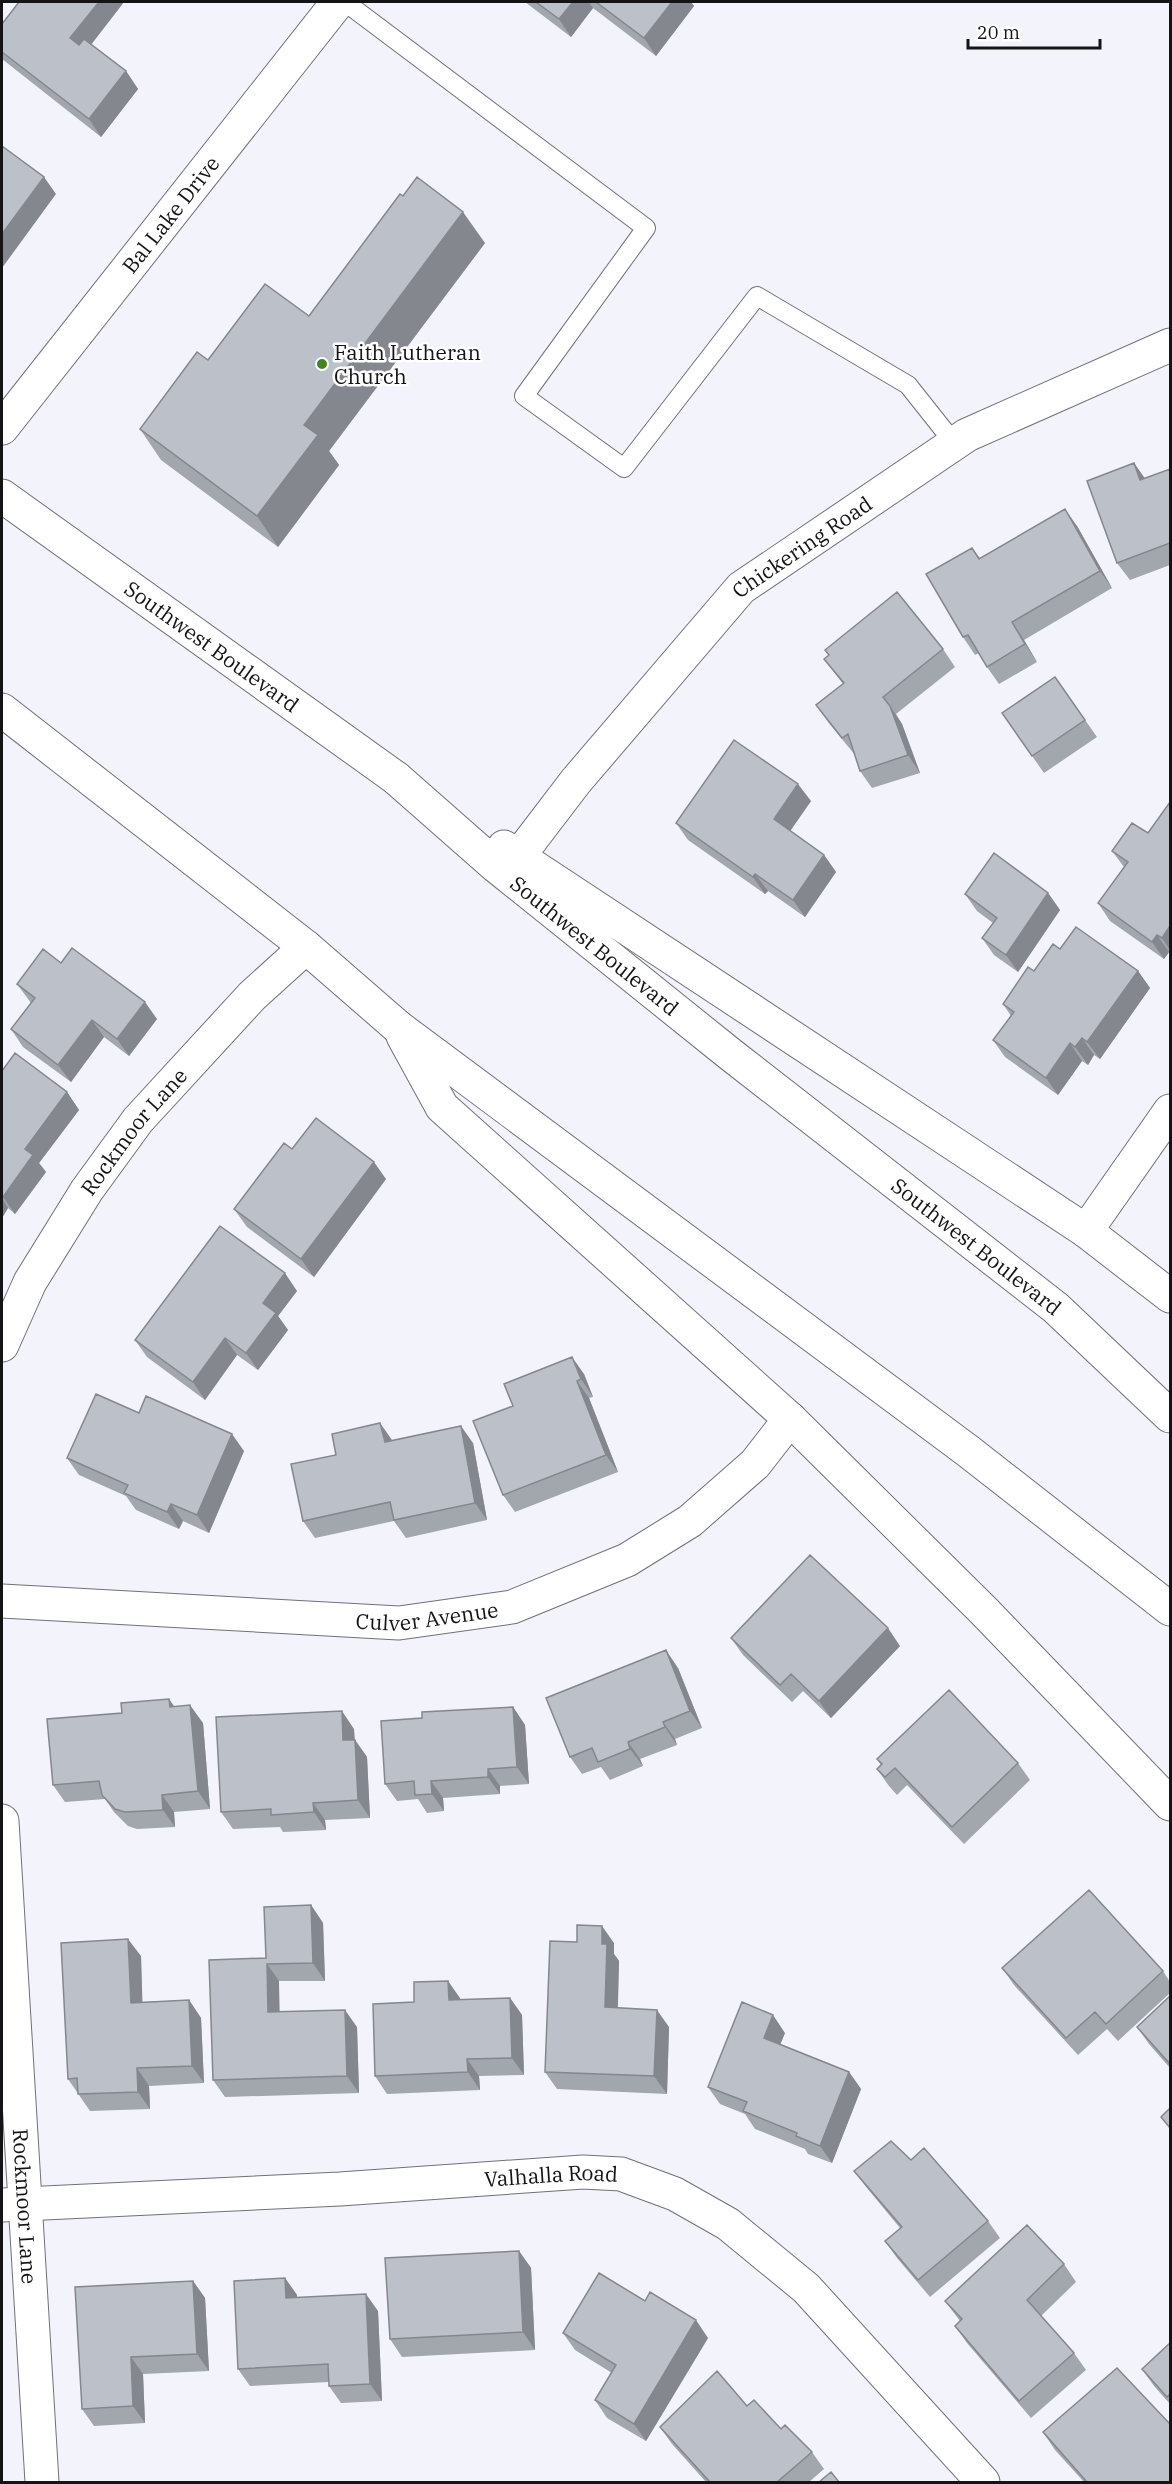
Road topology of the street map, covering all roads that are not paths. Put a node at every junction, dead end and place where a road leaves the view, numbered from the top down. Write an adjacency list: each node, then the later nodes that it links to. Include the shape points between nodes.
1 (338, 2): 4 (main road, Bal Lake Drive)
2 (345, 2): 5 (lane, via 646,228 524,396 615,462 624,468 758,296 908,385)
3 (1170, 345): 5 (main road, Chickering Road)
4 (2, 428)
5 (954, 443): 9 (main road, Chickering Road, via 741,588 576,781)
6 (2, 496): 8 (main road, Southwest Boulevard)
7 (2, 710): 10 (main road)
8 (396, 778): 9 (main road); 16 (main road, Southwest Boulevard, via 496,866 721,1047 1056,1308)
9 (518, 857): 13 (main road)
10 (306, 947): 11 (main road); 15 (main road, Rockmoor Lane, via 252,996 138,1120 87,1190 30,1282)
11 (398, 1027): 17 (main road, via 442,1107); 19 (main road, via 968,1451)
12 (1170, 1110): 13 (main road)
13 (1086, 1231): 14 (main road)
14 (1170, 1296)
15 (2, 1345)
16 (1170, 1416)
17 (790, 1419): 18 (main road, Culver Avenue, via 756,1464 690,1521 627,1560 512,1607 399,1623); 20 (main road, via 984,1611)
18 (2, 1600)
19 (1170, 1609)
20 (1170, 1804)
21 (2, 1821): 22 (main road, Rockmoor Lane)
22 (13, 2204): 23 (main road, Rockmoor Lane); 24 (main road, Valhalla Road, via 340,2189 583,2172 621,2174 675,2194 728,2224 806,2288)
23 (42, 2482)
24 (983, 2482)

